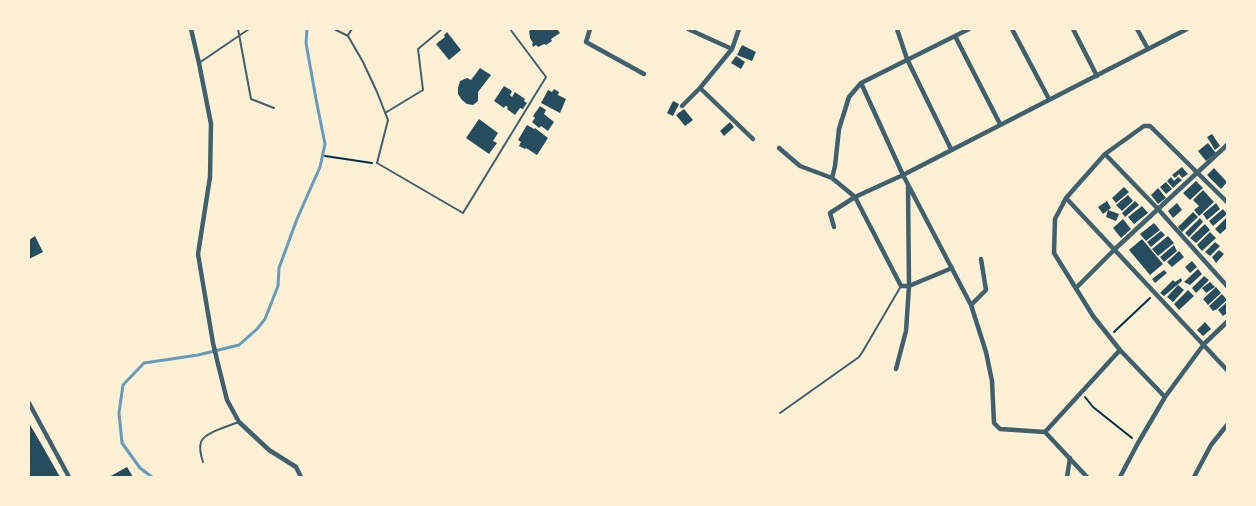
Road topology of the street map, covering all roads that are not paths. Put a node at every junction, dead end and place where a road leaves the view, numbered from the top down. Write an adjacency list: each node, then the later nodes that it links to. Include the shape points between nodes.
1 (191, 29): 23 (street)
2 (238, 29): 17 (lane)
3 (249, 29): 17 (lane)
4 (334, 29): 18 (lane)
5 (352, 29): 18 (lane)
6 (442, 29): 31 (lane, via 418,49 423,90)
7 (510, 29): 31 (lane, via 546,77 462,213 377,163 388,120)
8 (590, 29): 24 (street, via 586,42)
9 (688, 29): 20 (street)
10 (739, 29): 20 (street)
11 (897, 29): 22 (street)
12 (969, 29): 19 (street)
13 (1012, 29): 28 (street)
14 (1073, 29): 25 (street)
15 (1138, 29): 21 (street)
16 (1187, 29): 21 (street)
17 (240, 35): 23 (lane); 30 (lane, via 251,99)
18 (348, 36): 31 (lane)
19 (955, 36): 22 (street); 32 (street)
20 (732, 49): 27 (street)
21 (1148, 49): 25 (street)
22 (907, 59): 26 (street); 36 (street)
23 (199, 64): 63 (street, via 211,124 210,177 198,254 218,364 227,400)
24 (644, 74)
25 (1097, 76): 28 (street)
26 (861, 83): 39 (street); 40 (street, via 849,97)
27 (700, 88): 29 (street); 33 (street)
28 (1049, 100): 32 (street)
29 (682, 106)
30 (274, 108)
31 (385, 113)
32 (1000, 124): 36 (street)
33 (753, 139)
34 (1227, 145): 38 (street)
35 (779, 148): 40 (street, via 800,166)
36 (951, 149): 39 (street)
37 (1105, 154): 38 (street, via 1144,126 1150,126); 43 (street); 45 (street)
38 (1198, 172): 44 (street); 45 (street)
39 (903, 175): 41 (street); 42 (street)
40 (832, 178): 42 (street)
41 (908, 184): 49 (street); 51 (street)
42 (855, 197): 46 (street, via 830,213); 50 (street)
43 (1066, 198): 47 (street); 53 (street, via 1055,219 1054,253)
44 (1227, 202)
45 (1158, 209): 47 (street); 52 (street)
46 (834, 227)
47 (1116, 249): 53 (street); 56 (street)
48 (981, 259): 54 (street, via 986,290)
49 (952, 268): 51 (street); 54 (street)
50 (901, 286): 51 (street); 62 (lane, via 859,357)
51 (909, 286): 58 (street, via 906,331)
52 (1227, 286)
53 (1076, 288): 57 (street, via 1092,316)
54 (971, 305): 65 (street, via 992,381 994,423 1000,429)
55 (1227, 322): 56 (street)
56 (1204, 344): 59 (street); 60 (street)
57 (1120, 350): 60 (street); 65 (street)
58 (896, 370)
59 (1227, 370)
60 (1165, 397): 72 (street)
61 (29, 402): 68 (street)
62 (780, 413)
63 (239, 422): 67 (lane, via 214,432 201,442); 69 (street, via 269,450 296,467)
64 (1227, 425): 73 (street, via 1211,445)
65 (1045, 432): 66 (street)
66 (1070, 458): 70 (street); 71 (street)
67 (203, 462)
68 (69, 477)
69 (301, 477)
70 (1067, 477)
71 (1088, 477)
72 (1120, 477)
73 (1194, 477)

